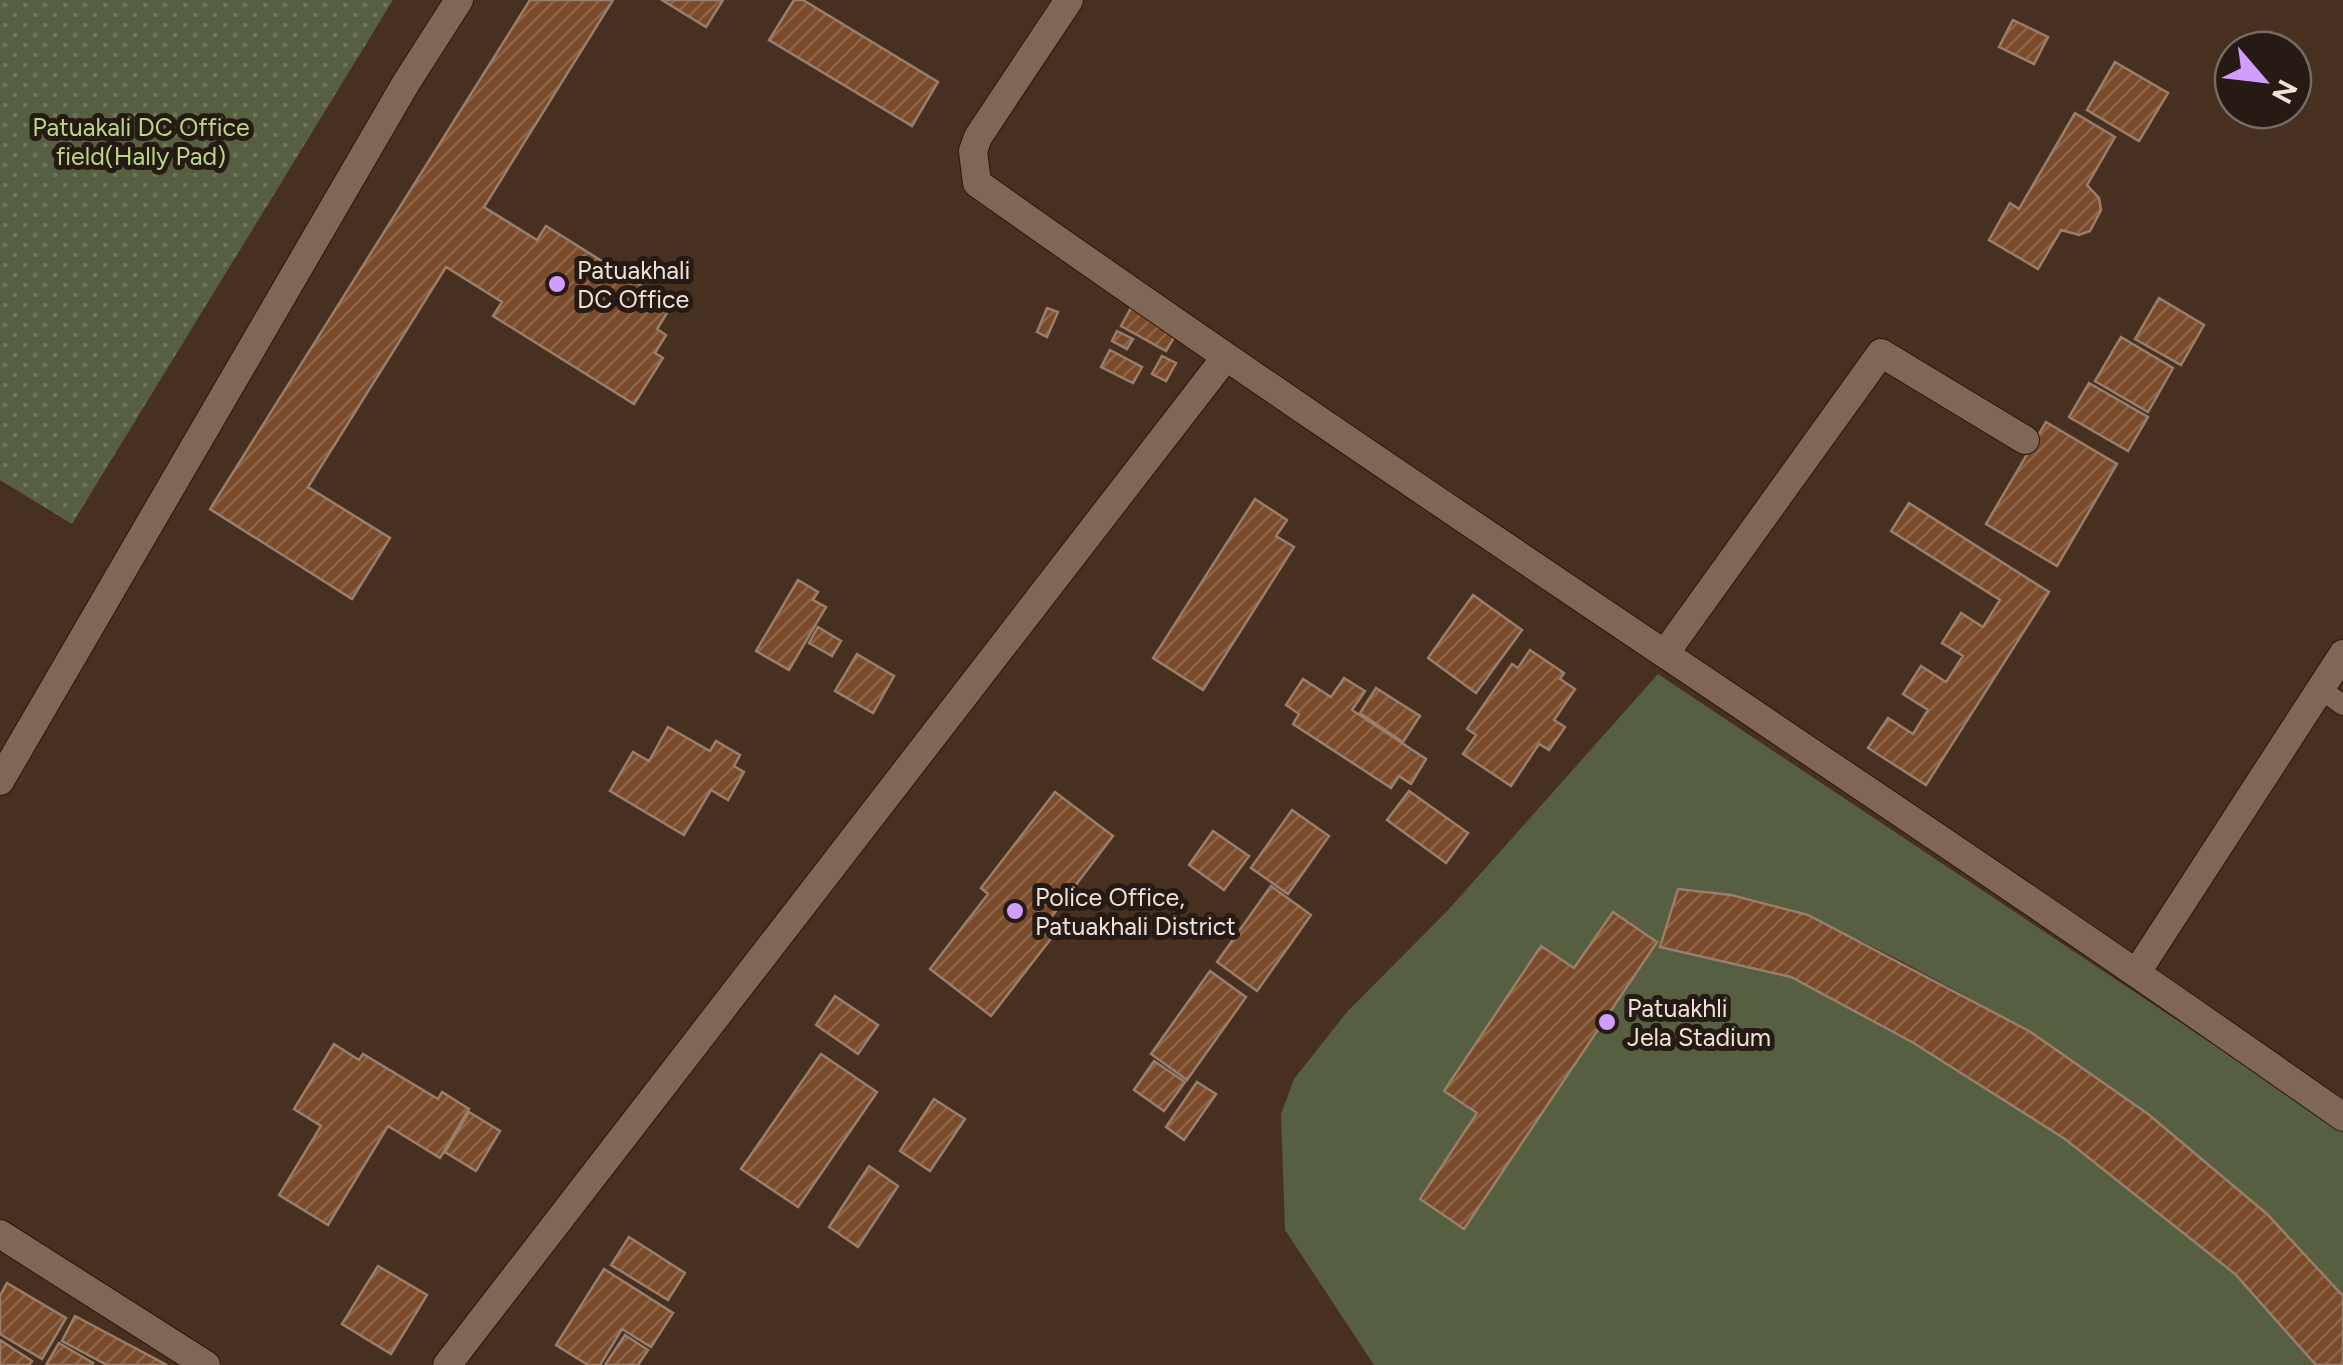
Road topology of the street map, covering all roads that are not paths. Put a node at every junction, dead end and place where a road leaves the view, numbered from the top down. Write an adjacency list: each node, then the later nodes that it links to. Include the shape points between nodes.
1 (459, 0): 8 (street)
2 (1057, 4): 3 (street, via 978,138 973,175)
3 (1225, 358): 5 (street); 13 (street)
4 (2025, 440): 5 (street, via 1881,353)
5 (1666, 652): 9 (street)
6 (2343, 654): 7 (street)
7 (2332, 697): 9 (street)
8 (0, 780)
9 (2137, 972): 10 (street)
10 (2343, 1117)
11 (0, 1234): 12 (street)
12 (206, 1365)
13 (447, 1365)

